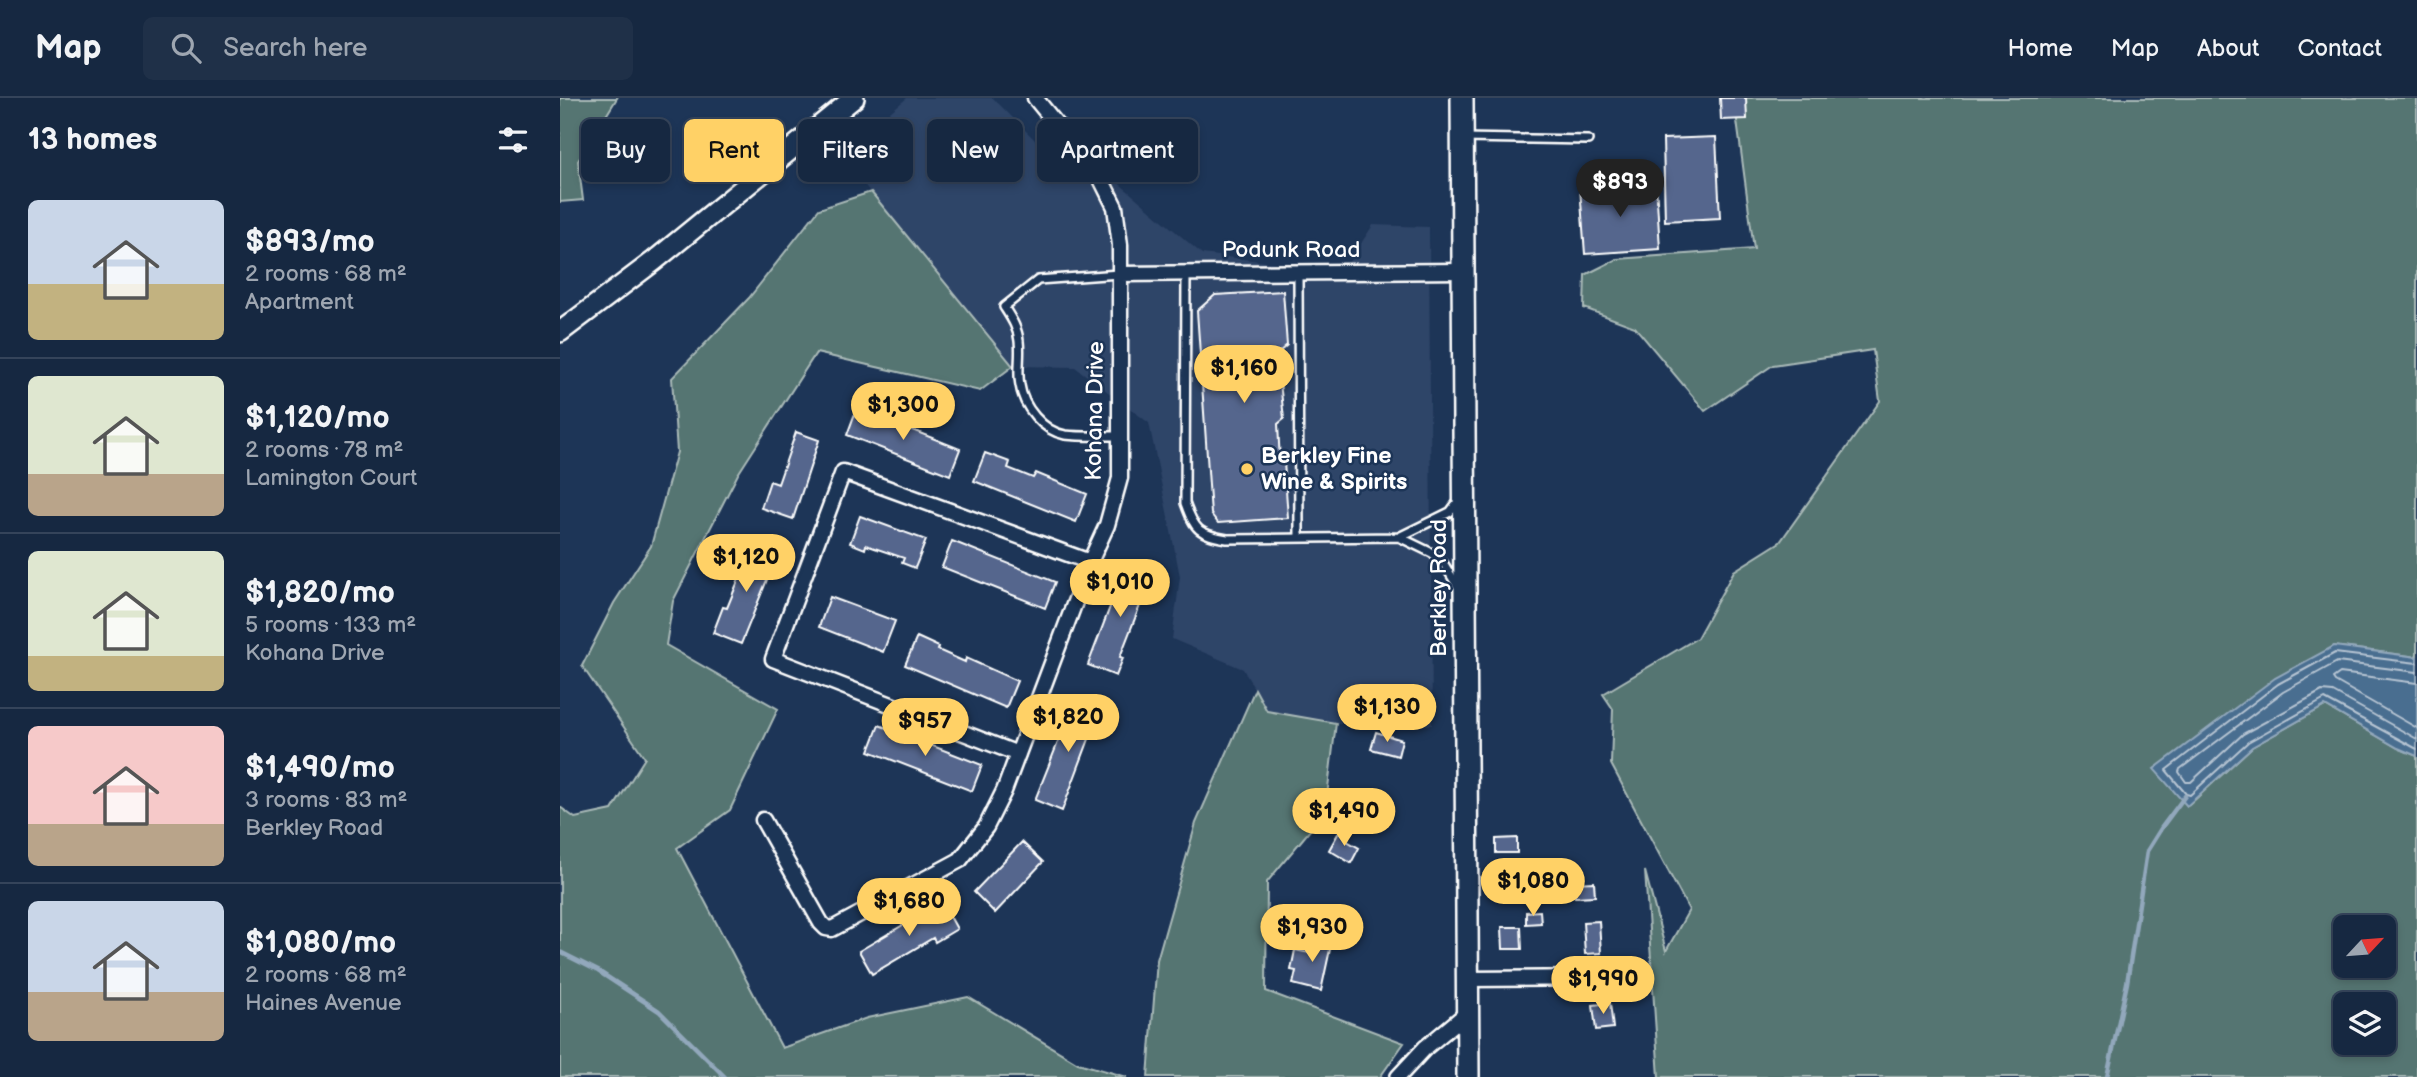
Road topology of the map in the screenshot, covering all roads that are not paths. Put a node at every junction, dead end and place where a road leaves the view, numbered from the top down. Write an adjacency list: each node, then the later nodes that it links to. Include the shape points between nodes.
1 (854, 98): 10 (main road)
2 (1035, 98): 8 (street, Kohana Drive, via 1101,179 1115,206)
3 (1462, 98): 4 (main road, Berkley Road)
4 (1462, 138): 5 (lane); 6 (main road, Berkley Road)
5 (1588, 140)
6 (1463, 271): 7 (street, Podunk Road); 12 (main road, Berkley Road)
7 (1298, 273): 9 (street, Podunk Road); 14 (lane)
8 (1119, 274): 9 (street, Podunk Road); 11 (street, Kohana Drive); 11 (lane, via 1038,280 1004,307 1020,342 1022,395 1043,425 1065,435)
9 (1186, 274): 14 (lane, via 1185,503 1192,521 1205,535 1227,539)
10 (560, 332)
11 (1120, 436): 15 (street, Kohana Drive, via 1120,478 1107,525)
12 (1465, 491): 13 (lane, via 1450,512); 16 (main road, Berkley Road)
13 (1399, 537): 14 (lane); 16 (lane, via 1432,552)
14 (1299, 538)
15 (1090, 562): 17 (street, Kohana Drive); 17 (street, via 843,472 773,659)
16 (1466, 599): 20 (main road, Berkley Road)
17 (1018, 754): 18 (street, Kohana Drive, via 986,827 960,860 832,929 821,923)
18 (763, 820)
19 (1604, 978): 20 (street)
20 (1467, 979): 21 (main road, Berkley Road)
21 (1467, 1013): 22 (street); 23 (main road, Berkley Road)
22 (1398, 1077)
23 (1468, 1077)

